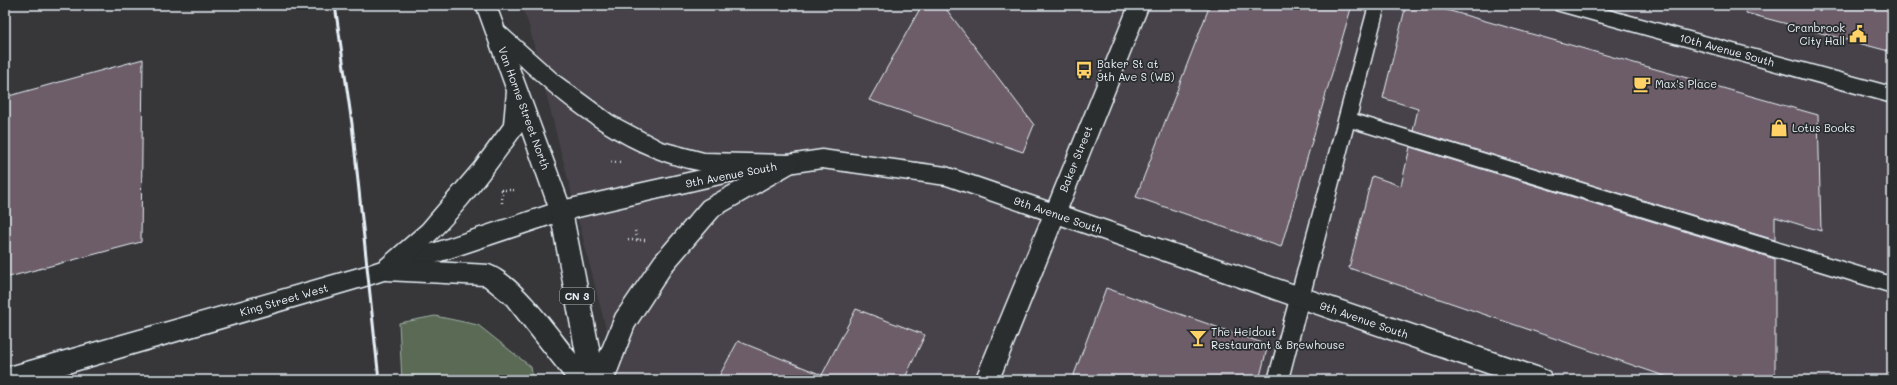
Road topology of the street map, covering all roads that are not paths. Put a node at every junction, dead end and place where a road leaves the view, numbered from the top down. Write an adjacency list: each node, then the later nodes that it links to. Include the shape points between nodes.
1 (486, 5): 5 (main road, Van Horne Street North / CN 3)
2 (1139, 5): 11 (main road, Baker Street)
3 (1377, 5): 8 (lane)
4 (1563, 5): 7 (main road, 10th Avenue South)
5 (496, 30): 6 (main road, Van Horne Street North / CN 3); 9 (main road, via 553,83 606,122 656,150 704,162)
6 (517, 87): 10 (main road, Van Horne Street North / CN 3); 12 (main road, via 514,126 492,157 430,232)
7 (1892, 95)
8 (1347, 119): 13 (lane); 14 (lane)
9 (788, 164): 10 (main road, 9th Avenue South, via 734,172); 11 (main road, 9th Avenue South, via 822,159 946,176); 18 (main road, via 711,208 663,264 624,322)
10 (561, 211): 12 (main road, King Street West); 17 (main road, CN 3)
11 (1055, 213): 14 (main road, 9th Avenue South); 19 (main road, Baker Street)
12 (386, 270): 15 (main road, King Street West); 16 (main road, via 489,275 515,297)
13 (1892, 285)
14 (1300, 298): 20 (lane); 21 (main road, 9th Avenue South)
15 (5, 380)
16 (582, 380)
17 (593, 380)
18 (602, 380)
19 (987, 380)
20 (1278, 380)
21 (1540, 380)

